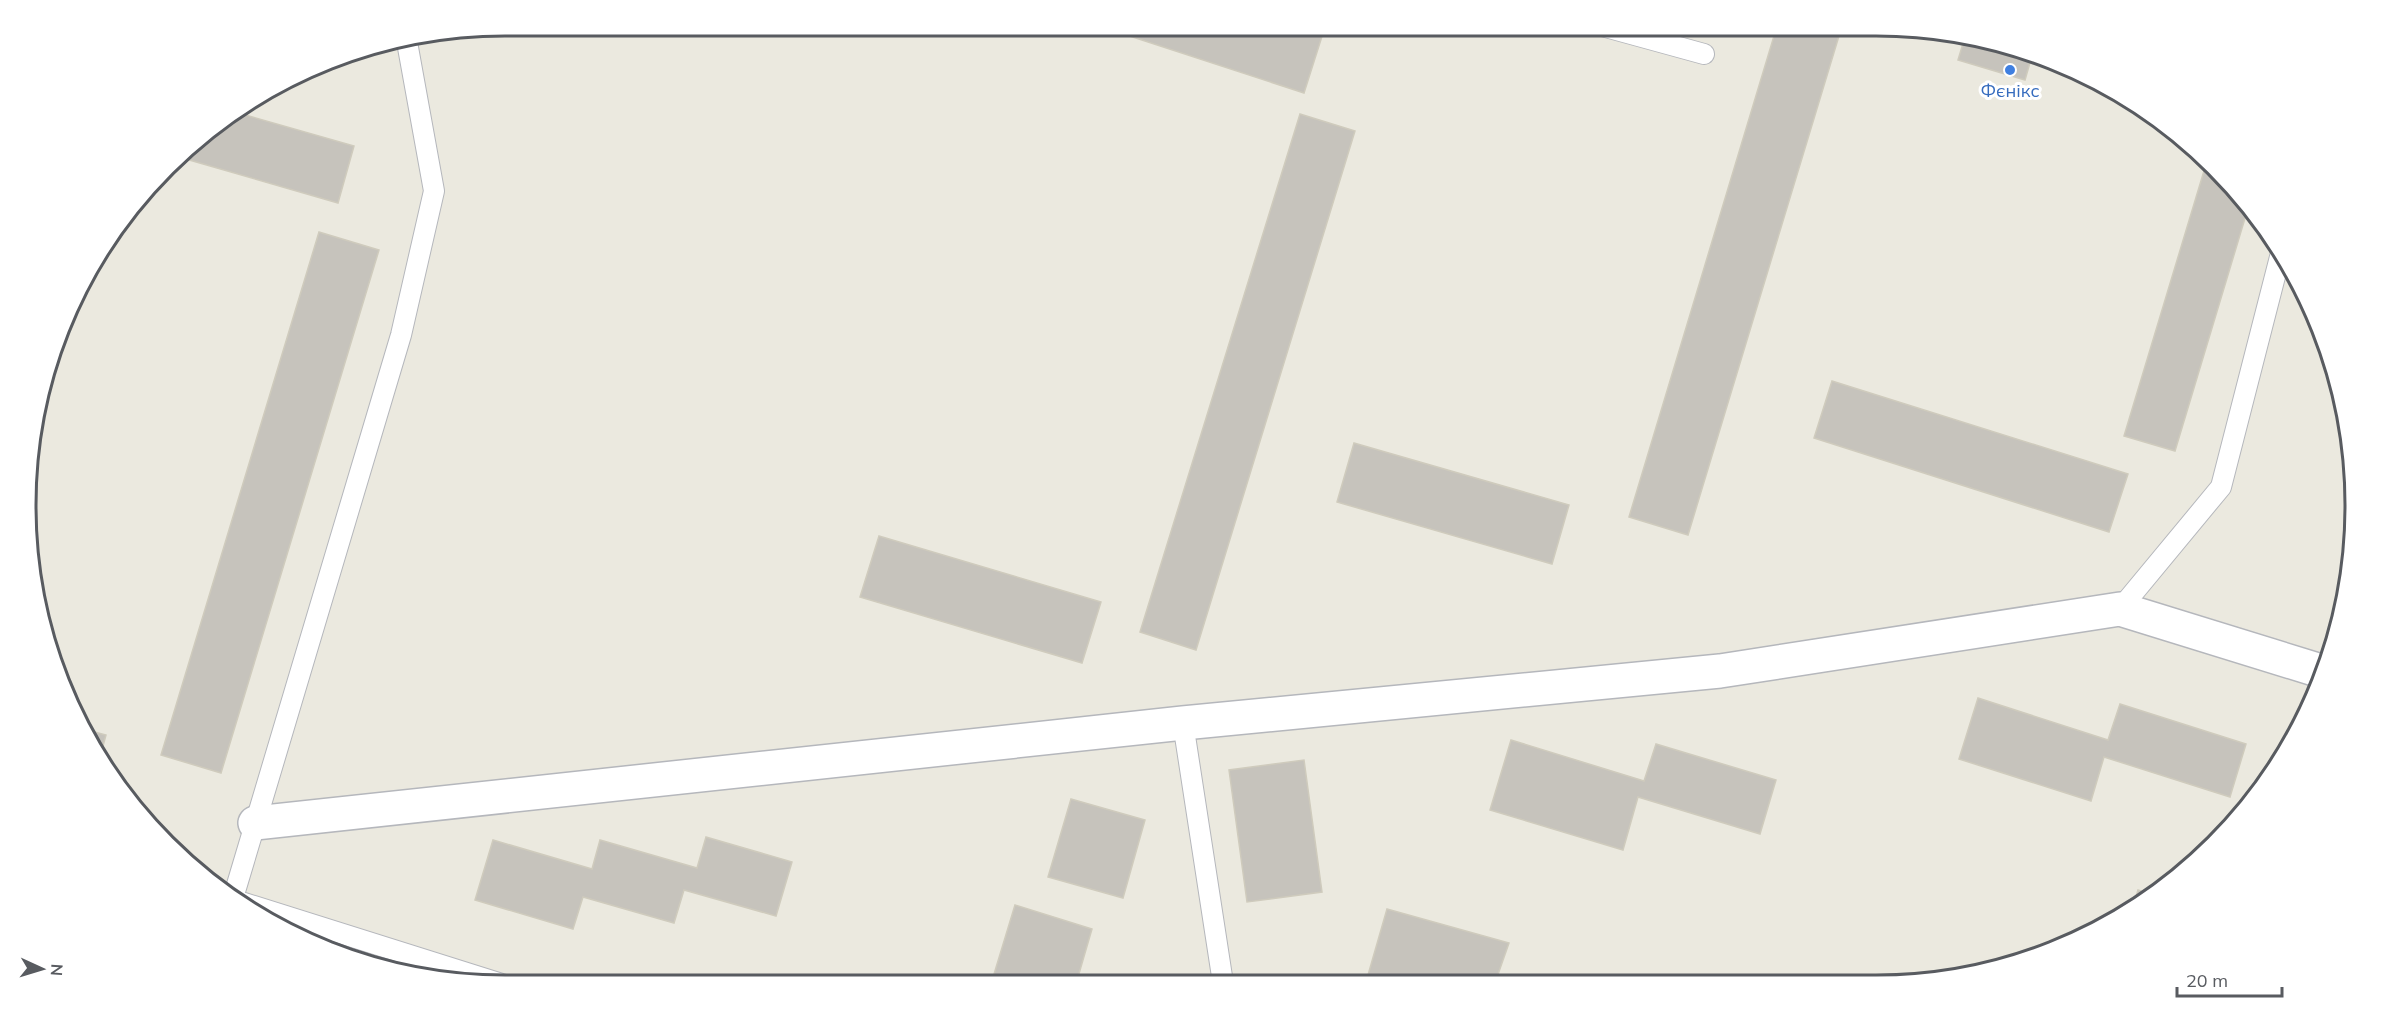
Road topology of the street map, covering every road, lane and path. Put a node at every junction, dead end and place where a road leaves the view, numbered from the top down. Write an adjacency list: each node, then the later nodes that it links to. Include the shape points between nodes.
1 (1638, 36): 3 (lane)
2 (408, 46): 8 (lane, via 434,191 401,335)
3 (1704, 54)
4 (2278, 265): 5 (lane, via 2221,487)
5 (2120, 609): 6 (street); 7 (street, via 1720,671)
6 (2315, 669)
7 (1183, 723): 8 (street); 12 (lane)
8 (255, 823): 9 (lane)
9 (236, 889)
10 (269, 911): 11 (lane)
11 (464, 973)
12 (1221, 975)

